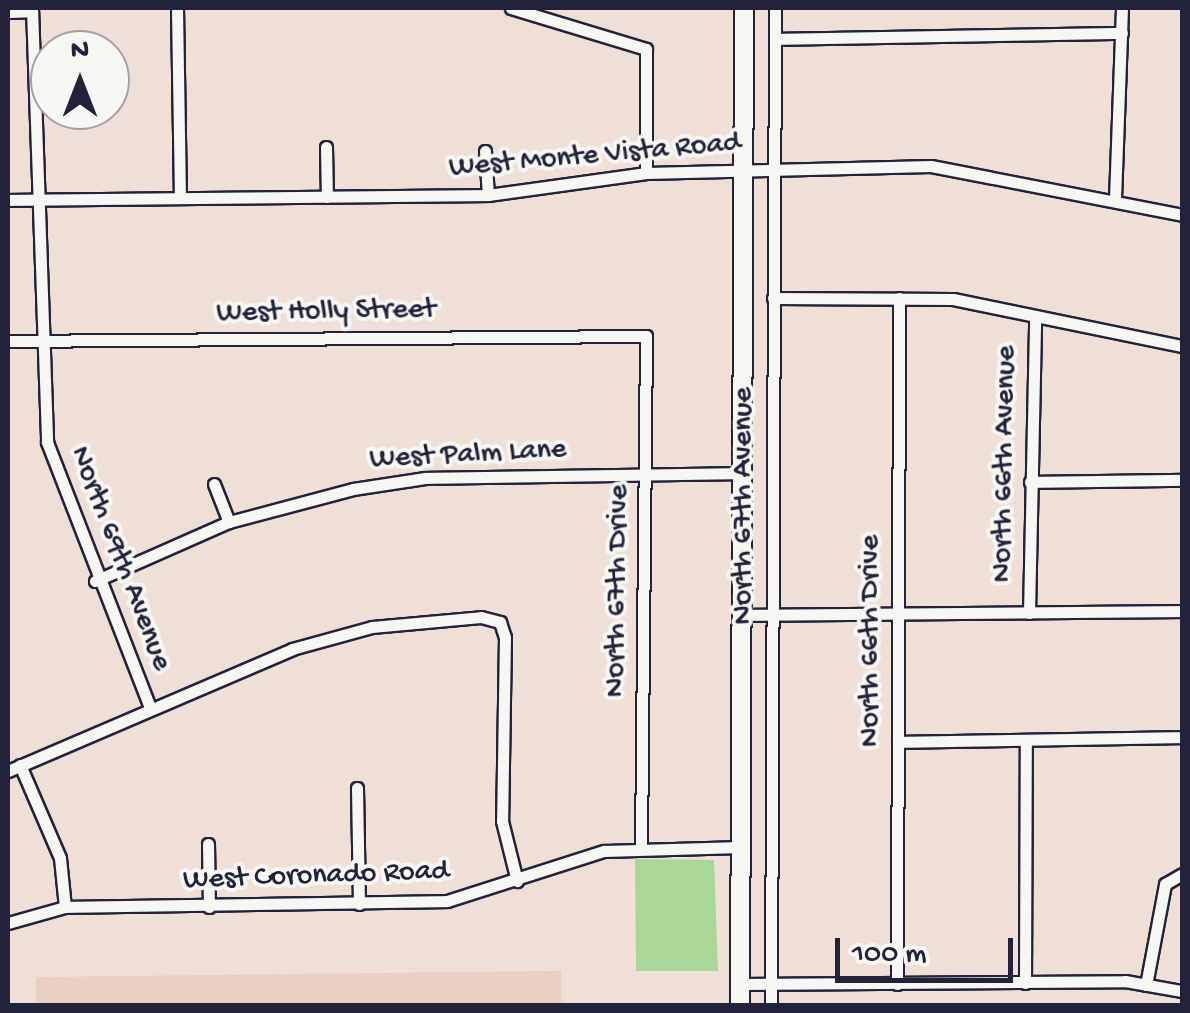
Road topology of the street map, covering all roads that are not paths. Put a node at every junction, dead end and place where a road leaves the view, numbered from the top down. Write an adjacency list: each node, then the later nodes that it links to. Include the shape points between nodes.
1 (177, 8): 17 (street)
2 (511, 8): 14 (street, via 646,49)
3 (744, 8): 13 (main road, North 67th Avenue)
4 (775, 8): 9 (street, North 67th Avenue)
5 (1122, 8): 8 (street)
6 (32, 9): 7 (street); 18 (street, North 69th Avenue)
7 (8, 12)
8 (1122, 33): 9 (street); 20 (street)
9 (775, 39): 12 (street, North 67th Avenue)
10 (326, 147): 16 (street)
11 (485, 152): 15 (street)
12 (774, 168): 13 (street, West Monte Vista Road); 20 (street, West Monte Vista Road, via 954,167); 22 (street, North 67th Avenue)
13 (744, 169): 14 (street, West Monte Vista Road); 29 (main road, North 67th Avenue)
14 (646, 173): 15 (street, West Monte Vista Road)
15 (488, 195): 16 (street, West Monte Vista Road)
16 (328, 197): 17 (street, West Monte Vista Road)
17 (180, 198): 18 (street, West Monte Vista Road)
18 (39, 199): 19 (street, West Monte Vista Road); 27 (street, North 69th Avenue)
19 (8, 200)
20 (1115, 200): 21 (street, West Monte Vista Road)
21 (1182, 215)
22 (773, 298): 23 (street); 38 (street, North 67th Avenue)
23 (899, 298): 24 (street); 39 (street, North 66th Drive)
24 (1035, 316): 28 (street); 32 (street, North 66th Avenue)
25 (646, 336): 27 (street, West Holly Street); 30 (street, North 67th Drive)
26 (8, 341): 27 (street, West Holly Street)
27 (41, 341): 35 (street, North 69th Avenue, via 47,442)
28 (1182, 346)
29 (742, 472): 30 (street, West Palm Lane); 40 (main road, North 67th Avenue)
30 (645, 473): 34 (street, West Palm Lane, via 424,478); 48 (street, North 67th Drive)
31 (1182, 480): 32 (street)
32 (1030, 482): 37 (street, North 66th Avenue)
33 (214, 484): 34 (street)
34 (229, 522): 35 (street, West Palm Lane)
35 (95, 580): 41 (street, North 69th Avenue)
36 (1182, 611): 37 (street)
37 (1029, 613): 39 (street)
38 (773, 614): 39 (street); 40 (street); 58 (street, North 67th Avenue)
39 (896, 614): 44 (street, North 66th Drive)
40 (741, 616): 49 (main road, North 67th Avenue)
41 (150, 708): 45 (street); 51 (street, via 346,633 445,618 500,622 502,820)
42 (1182, 738): 43 (street)
43 (1026, 740): 44 (street); 56 (street)
44 (898, 742): 59 (street, North 66th Drive)
45 (14, 768): 54 (street, via 60,858)
46 (357, 788): 52 (street)
47 (208, 844): 53 (street)
48 (641, 848): 49 (street, West Coronado Road); 51 (street, West Coronado Road, via 587,854)
49 (740, 848): 57 (main road, North 67th Avenue)
50 (1177, 874): 60 (street)
51 (517, 881): 52 (street, West Coronado Road, via 447,901)
52 (359, 904): 53 (street, West Coronado Road)
53 (208, 906): 54 (street, West Coronado Road)
54 (65, 907): 55 (street, West Coronado Road)
55 (8, 923)
56 (1025, 983): 59 (street); 60 (street)
57 (740, 984): 58 (street); 62 (main road, North 67th Avenue)
58 (771, 984): 59 (street); 63 (street, North 67th Avenue)
59 (897, 984)
60 (1146, 985): 61 (street)
61 (1182, 991)
62 (740, 1006)
63 (771, 1006)

